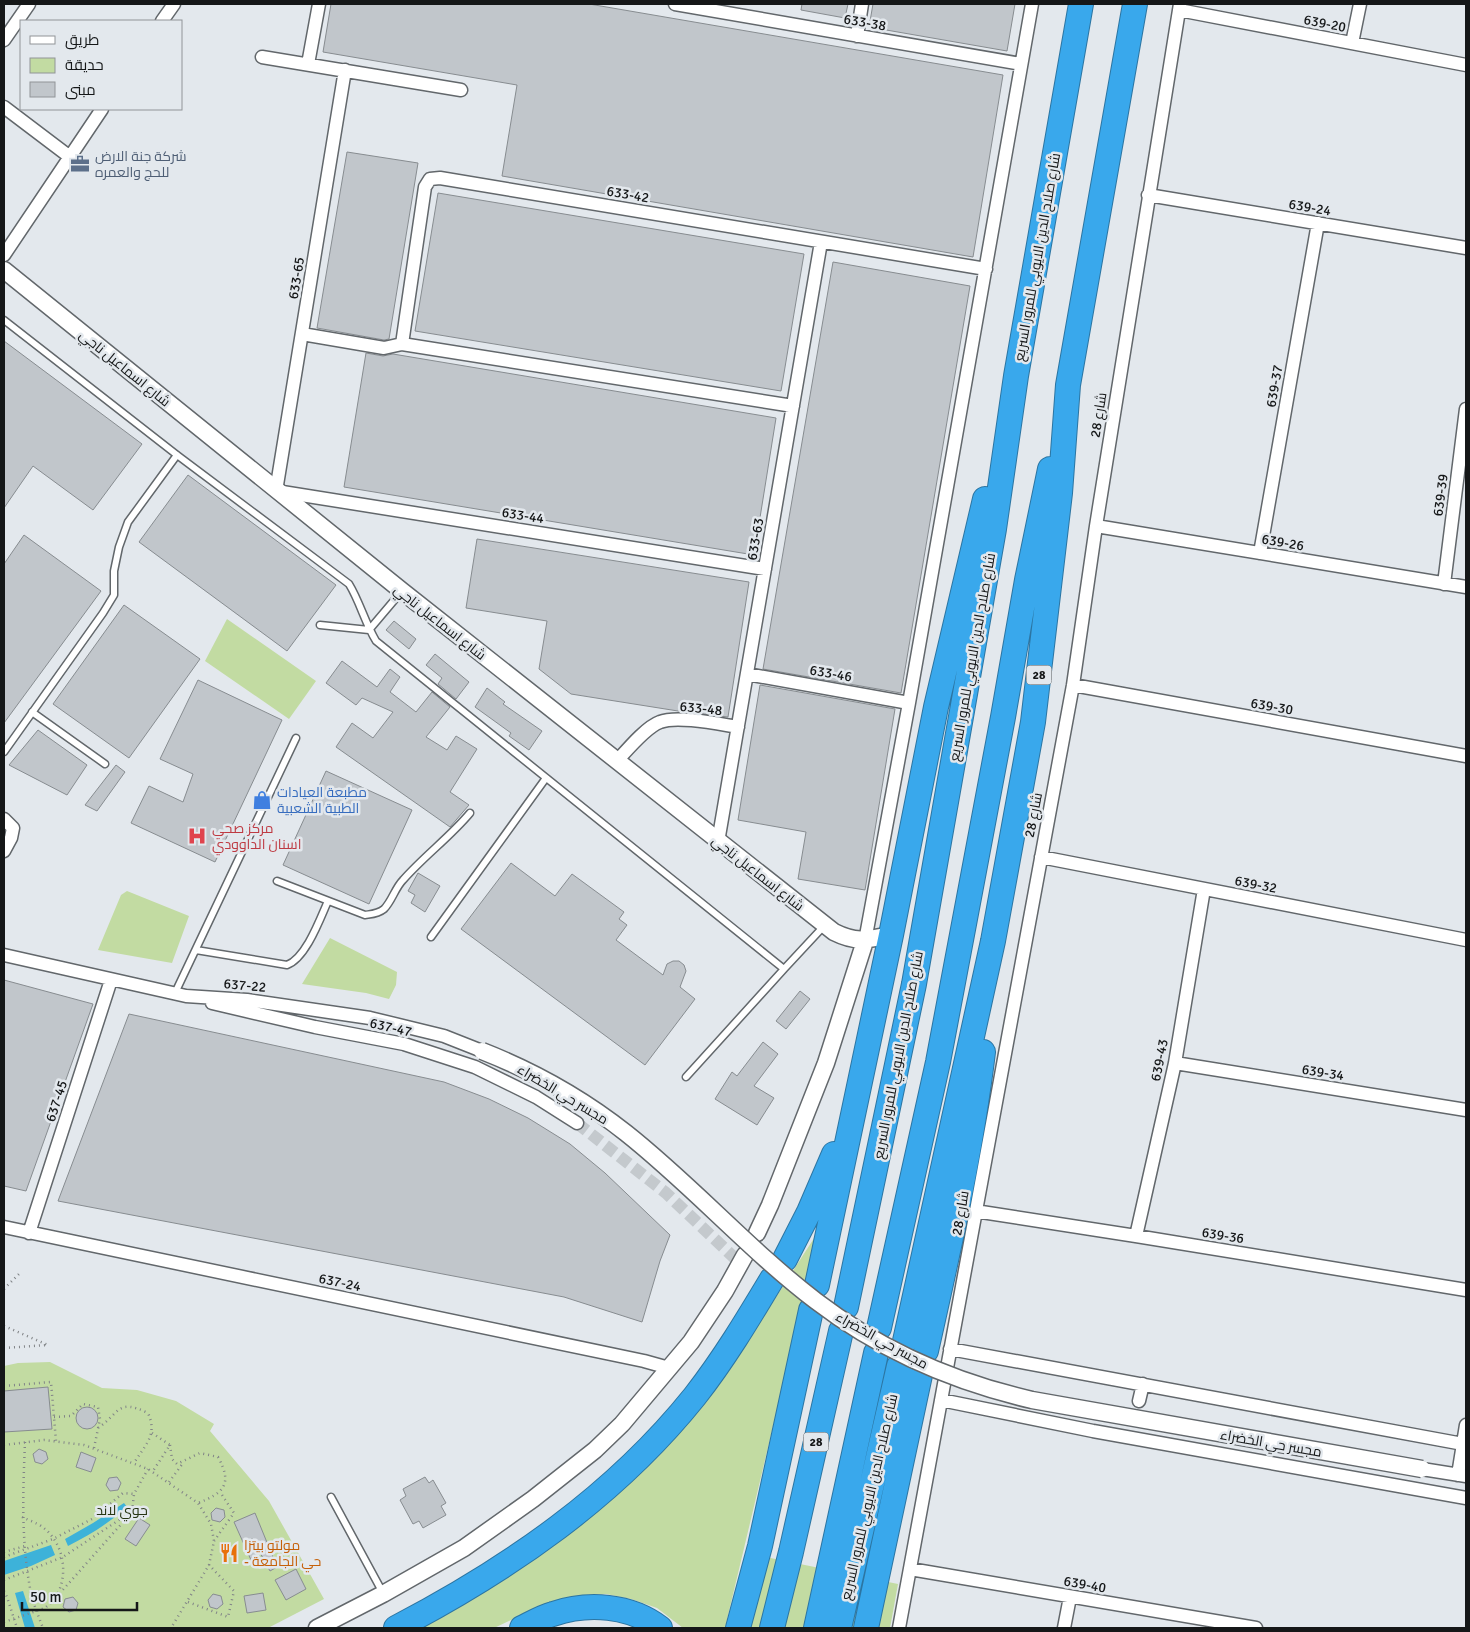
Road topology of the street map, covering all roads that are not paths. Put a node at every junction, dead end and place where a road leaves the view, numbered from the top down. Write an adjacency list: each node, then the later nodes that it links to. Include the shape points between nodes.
1 (28, 4): 13 (street)
2 (174, 4): 11 (street)
3 (319, 4): 16 (street)
4 (675, 4): 12 (street, 633-38)
5 (862, 4): 12 (street)
6 (1032, 4): 17 (street)
7 (1081, 4): 34 (highway, شارع صلاح الدين الايوبي للمرور السريع)
8 (1135, 4): 35 (highway, 28)
9 (1360, 4): 14 (street)
10 (1180, 7): 14 (street, 639-20); 24 (street, شارع 28)
11 (163, 20)
12 (857, 36): 17 (street, 633-38)
13 (4, 40)
14 (1352, 43): 18 (street, 639-20)
15 (262, 57): 16 (street)
16 (308, 64): 19 (street)
17 (1021, 64): 29 (street)
18 (1466, 65)
19 (345, 70): 20 (street); 32 (street, 633-65)
20 (461, 90)
21 (4, 107): 23 (street)
22 (101, 110): 23 (street)
23 (70, 157): 28 (street)
24 (1148, 195): 25 (street, 639-24); 40 (street, شارع 28)
25 (1318, 223): 27 (street, 639-24); 41 (street, 639-37)
26 (821, 242): 29 (street, 633-42); 33 (street, 633-42, via 440,178 430,179 425,187); 36 (street, 633-63)
27 (1466, 248)
28 (4, 255)
29 (986, 269): 50 (street)
30 (4, 270): 39 (street, شارع اسماعيل ناجي)
31 (4, 320): 38 (lane)
32 (302, 334): 33 (street, via 384,348); 39 (street, 633-65)
33 (402, 344): 36 (street)
34 (1016, 376): 68 (highway, via 959,604); 94 (highway, شارع صلاح الدين الايوبي للمرور السريع, via 994,529 914,984)
35 (1068, 385): 72 (highway, 28, via 1060,493 1033,722); 96 (highway, 28, via 1027,580 938,1062)
36 (793, 406): 42 (street, 633-63)
37 (1466, 409): 43 (street, 639-39)
38 (177, 455): 47 (lane, via 348,584); 51 (lane, via 128,522 114,571 114,595)
39 (276, 490): 42 (street, 633-44); 45 (street, شارع اسماعيل ناجي)
40 (1096, 526): 41 (street, 639-26); 49 (street, شارع 28)
41 (1260, 553): 43 (street, 639-26)
42 (765, 569): 48 (street, 633-63)
43 (1444, 584): 44 (street, 639-26)
44 (1466, 588)
45 (402, 591): 47 (lane); 56 (street, شارع اسماعيل ناجي)
46 (320, 625): 47 (lane)
47 (369, 630): 58 (lane, via 376,641)
48 (747, 674): 50 (street, 633-46); 52 (street, 633-63)
49 (1073, 685): 55 (street, 639-30); 63 (street, شارع 28)
50 (909, 703): 71 (street)
51 (32, 712): 54 (lane); 57 (lane)
52 (738, 727): 56 (street, 633-48, via 677,719 660,722 636,740); 61 (street, 633-63)
53 (296, 738): 73 (lane)
54 (4, 752)
55 (1466, 756)
56 (617, 761): 61 (street, شارع اسماعيل ناجي)
57 (105, 764)
58 (546, 778): 69 (lane); 75 (lane)
59 (470, 813): 66 (lane, via 456,830 422,859 376,914 365,915)
60 (4, 819): 62 (street, via 13,828)
61 (718, 842): 67 (street, شارع اسماعيل ناجي)
62 (4, 851)
63 (1041, 857): 65 (street, 639-32); 84 (street, شارع 28)
64 (277, 881): 66 (lane)
65 (1204, 889): 70 (street, 639-32); 79 (street, 639-43)
66 (328, 901): 73 (lane, via 294,963 287,965)
67 (824, 925): 71 (street, شارع اسماعيل ناجي, via 846,938); 75 (lane)
68 (891, 935): 71 (street, شارع اسماعيل ناجي); 81 (highway)
69 (431, 937)
70 (1466, 940)
71 (865, 941): 87 (street, via 826,1064)
72 (993, 941): 98 (highway, 28); 100 (highway, via 977,1098)
73 (196, 950): 77 (lane)
74 (4, 955): 76 (street, 637-22)
75 (784, 969): 80 (lane)
76 (111, 980): 77 (street, 637-22); 86 (street, 637-45)
77 (180, 995): 78 (street, 637-22, via 248,1000 370,1018 444,1036); 83 (street, 637-47, via 404,1044 475,1067 510,1083)
78 (482, 1051): 110 (street, مجسر حي الخضراء, bridge, via 567,1093 609,1120 817,1302 865,1334 921,1364 1032,1400)
79 (1175, 1063): 82 (street, 639-34); 88 (street, 639-43)
80 (686, 1077)
81 (860, 1081): 90 (highway, via 837,1146); 92 (highway)
82 (1466, 1110)
83 (577, 1124)
84 (975, 1211): 88 (street, 639-36); 99 (street, شارع 28)
85 (4, 1227): 86 (street, 637-24)
86 (28, 1232): 102 (street, 637-24)
87 (756, 1233)
88 (1136, 1236): 93 (street, 639-36)
89 (746, 1255): 102 (street, via 710,1316)
90 (785, 1259)
91 (772, 1279): 119 (highway, via 696,1396 615,1482 526,1552)
92 (817, 1285)
93 (1466, 1290)
94 (846, 1308)
95 (811, 1310): 121 (highway, via 760,1546)
96 (879, 1328)
97 (840, 1331): 122 (highway, 28)
98 (904, 1341)
99 (950, 1349): 103 (street); 104 (street, شارع 28)
100 (926, 1351)
101 (876, 1353): 123 (highway, شارع صلاح الدين الايوبي للمرور السريع)
102 (669, 1368): 115 (street, via 622,1424 568,1472 464,1548)
103 (1143, 1384): 105 (street); 109 (street)
104 (941, 1400): 108 (street); 114 (street, شارع 28)
105 (1139, 1401)
106 (1134, 1425): 108 (street)
107 (1466, 1425): 109 (street)
108 (1131, 1438): 113 (street)
109 (1463, 1444): 111 (street)
110 (1422, 1469): 111 (street)
111 (1462, 1476)
112 (331, 1497): 115 (lane)
113 (1466, 1498)
114 (910, 1569): 116 (street, 639-40); 126 (street, شارع 28)
115 (384, 1594): 118 (street)
116 (1070, 1596): 127 (street); 128 (street, 639-40)
117 (652, 1623): 120 (highway, via 617,1609 589,1607 552,1614)
118 (317, 1628)
119 (396, 1628)
120 (522, 1628)
121 (738, 1628)
122 (772, 1628)
123 (816, 1628)
124 (839, 1628): 125 (highway, شارع صلاح الدين الايوبي للمرور السريع, via 853,1565 910,1370 880,1571)
125 (866, 1628)
126 (899, 1628)
127 (1064, 1628)
128 (1256, 1628)

